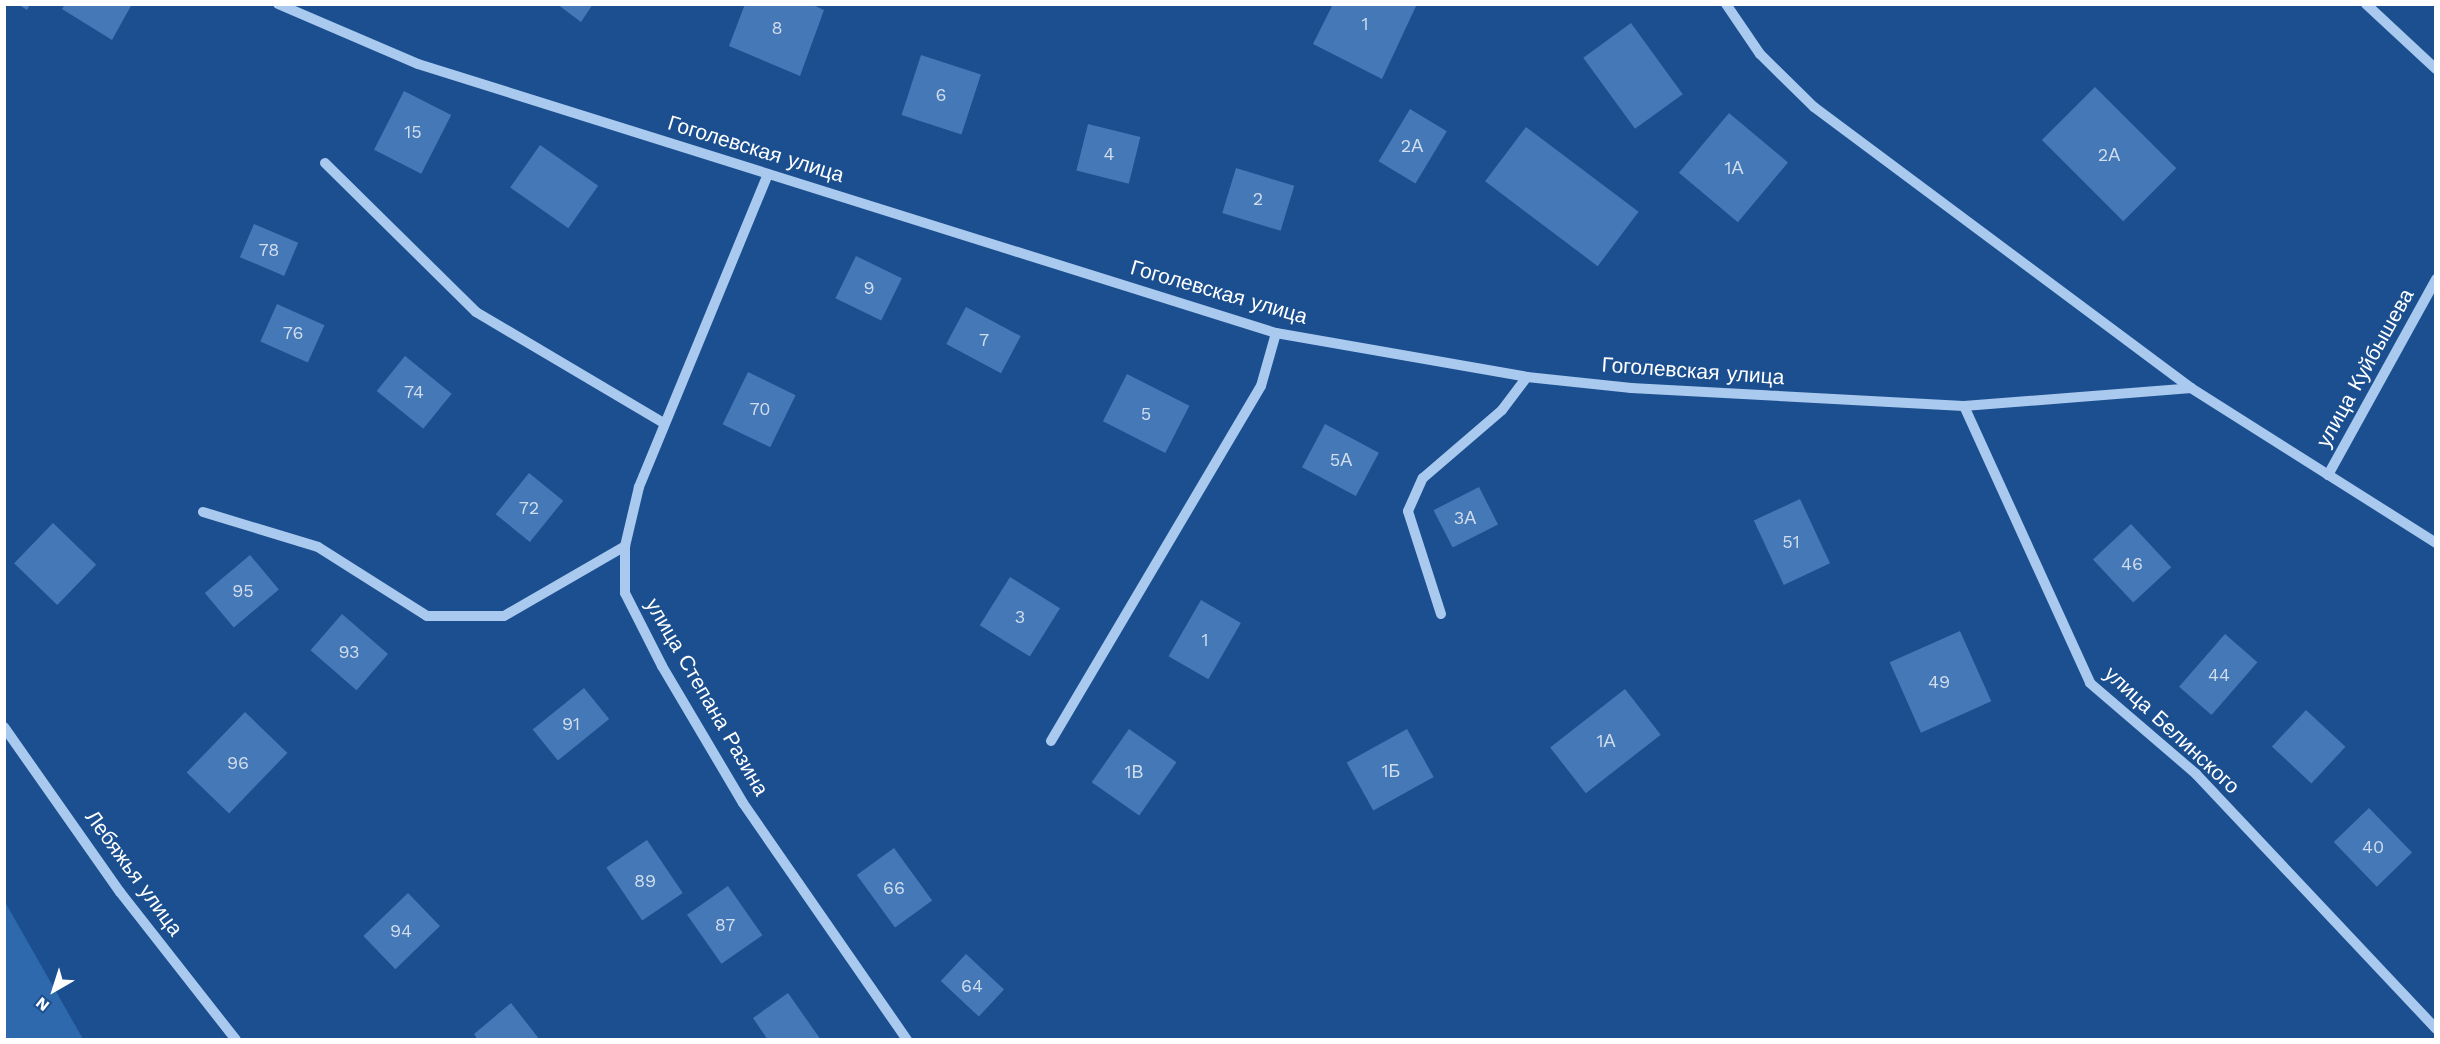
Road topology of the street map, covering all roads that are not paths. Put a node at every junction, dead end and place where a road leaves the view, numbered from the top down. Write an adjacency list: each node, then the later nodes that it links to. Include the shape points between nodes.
1 (278, 4): 6 (street, Гоголевская улица, via 418,64)
2 (1726, 4): 10 (street, via 1760,54 1814,107)
3 (2366, 4): 4 (street)
4 (2436, 69)
5 (325, 163): 12 (street, via 476,312)
6 (768, 174): 8 (street, Гоголевская улица); 12 (street, улица Степана Разина)
7 (2436, 279): 13 (street, улица Куйбышева)
8 (1276, 333): 9 (street, Гоголевская улица); 19 (street, via 1262,387)
9 (1527, 376): 11 (street, Гоголевская улица, via 1630,388); 17 (street, via 1502,410 1423,478 1408,511)
10 (2191, 388): 11 (street, Гоголевская улица); 13 (street)
11 (1964, 406): 20 (street, улица Белинского, via 2090,683 2196,774)
12 (664, 423): 16 (street, улица Степана Разина, via 639,487)
13 (2328, 475): 15 (street)
14 (203, 512): 16 (street, via 318,547 428,616 504,616)
15 (2436, 543)
16 (625, 546): 22 (street, улица Степана Разина, via 626,593 662,666 743,803)
17 (1441, 614)
18 (4, 727): 21 (street, Лебяжья улица, via 120,892)
19 (1051, 741)
20 (2436, 1029)
21 (236, 1040)
22 (908, 1040)

